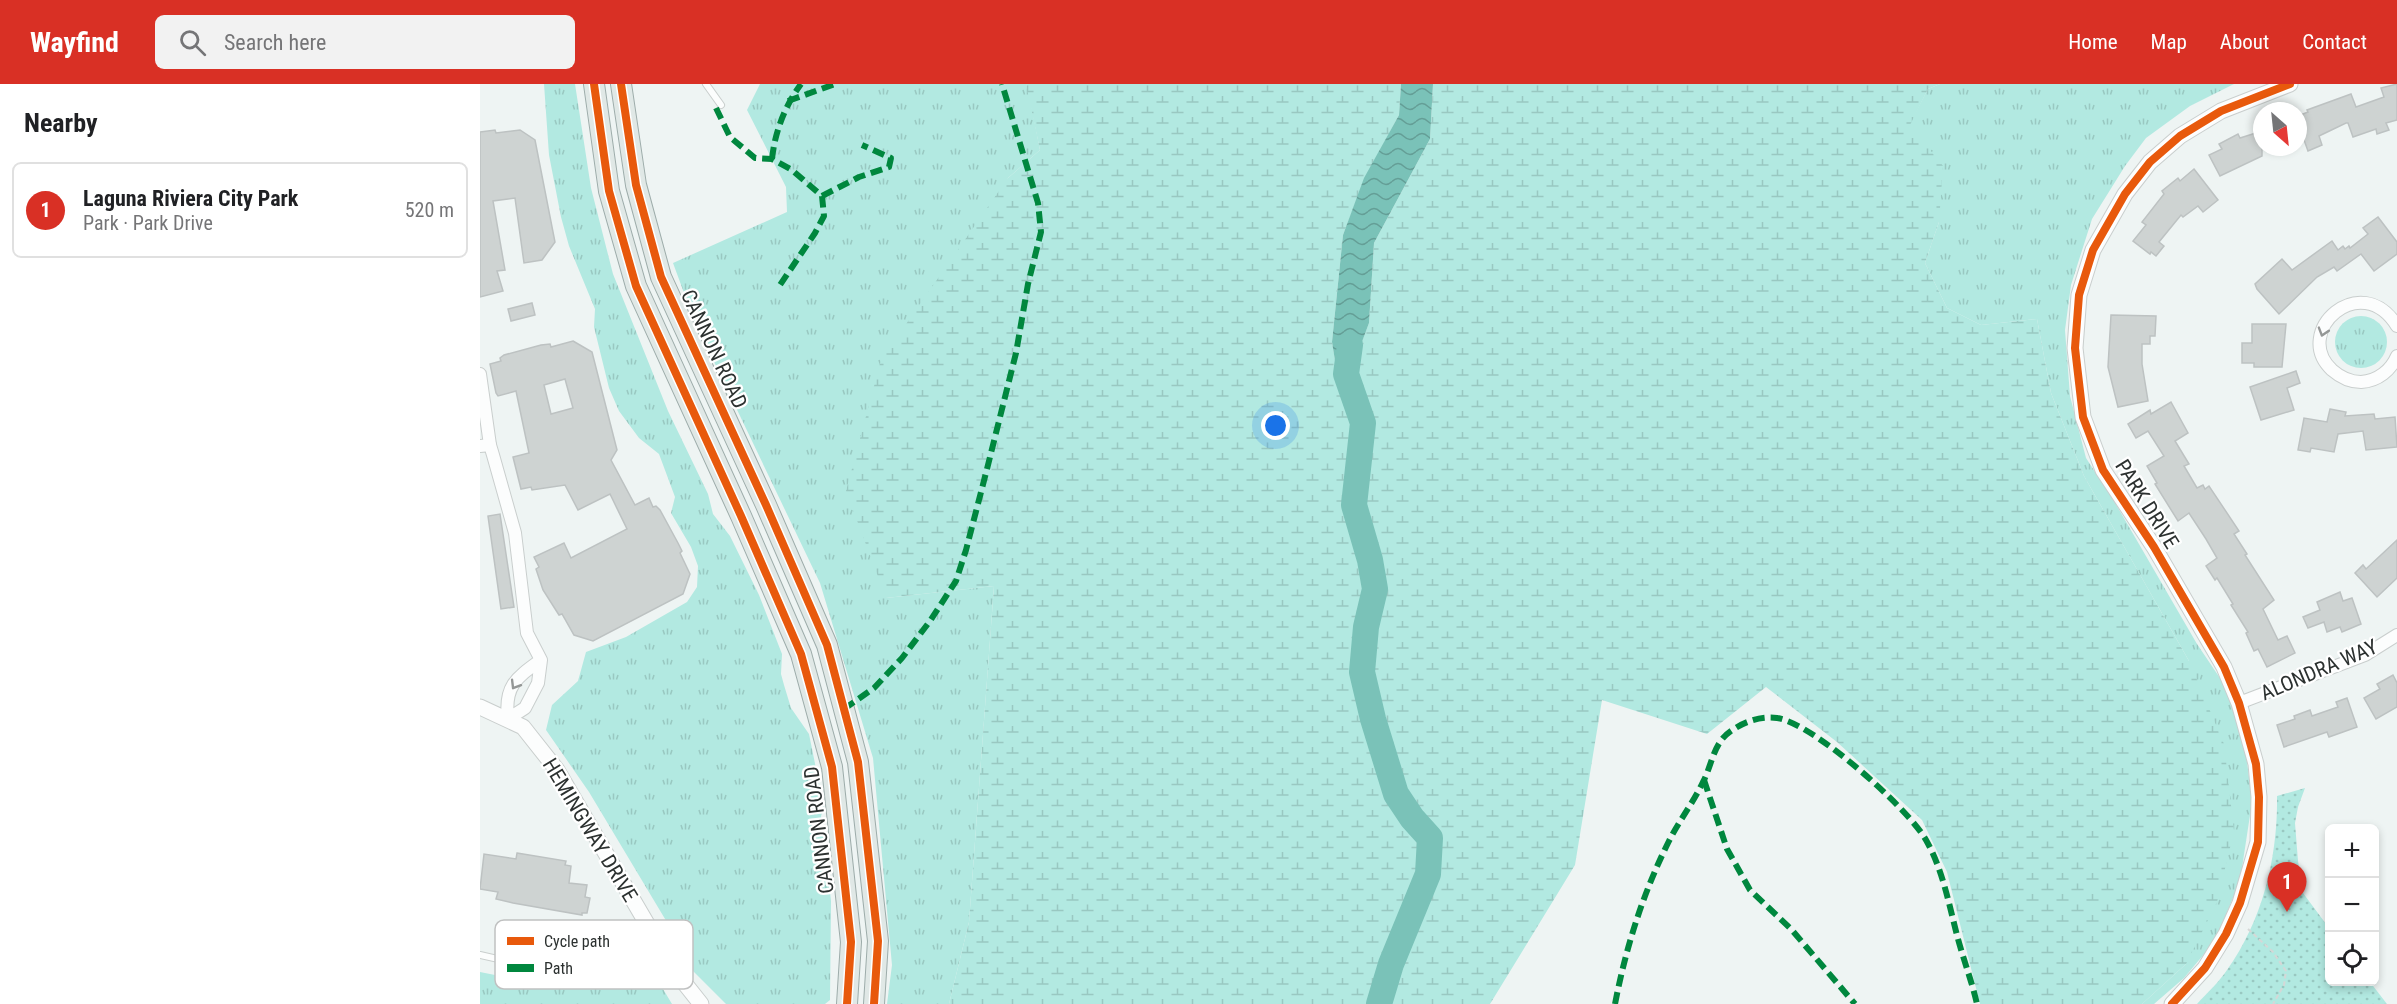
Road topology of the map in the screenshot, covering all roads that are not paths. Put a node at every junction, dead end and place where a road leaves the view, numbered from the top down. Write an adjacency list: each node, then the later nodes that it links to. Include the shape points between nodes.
1 (594, 84): 20 (main road, CANNON ROAD, via 609,191 636,286 804,665 832,767 851,942)
2 (621, 84): 21 (main road, CANNON ROAD, via 636,185 661,277 766,505 830,656 858,762 878,941)
3 (706, 84): 5 (lane)
4 (2290, 84): 12 (street, PARK DRIVE, via 2221,111 2180,136 2150,162 2125,194 2093,250 2079,295 2075,348 2083,417 2103,470 2160,556 2224,667)
5 (721, 105)
6 (2395, 317): 7 (street, one-way to 7, via 2380,307 2353,303 2330,316 2322,328 2320,342 2329,367 2350,381 2375,379 2386,373)
7 (2397, 356)
8 (480, 374): 9 (street)
9 (485, 446): 11 (street, via 515,533 527,633)
10 (2397, 635): 12 (street, ALONDRA WAY, via 2365,655)
11 (542, 660): 14 (street, via 538,682 525,708); 14 (street, one-way to 14, via 517,678 506,701)
12 (2239, 703): 22 (street, PARK DRIVE, via 2256,764 2258,842 2240,903 2226,934 2205,968)
13 (480, 707): 14 (street, HEMINGWAY DRIVE)
14 (508, 719): 15 (street, HEMINGWAY DRIVE, via 523,727 557,770)
15 (644, 920)
16 (480, 955): 17 (lane)
17 (495, 958)
18 (689, 989): 19 (street, HEMINGWAY DRIVE)
19 (700, 1004)
20 (847, 1004)
21 (874, 1004)
22 (2172, 1004)

